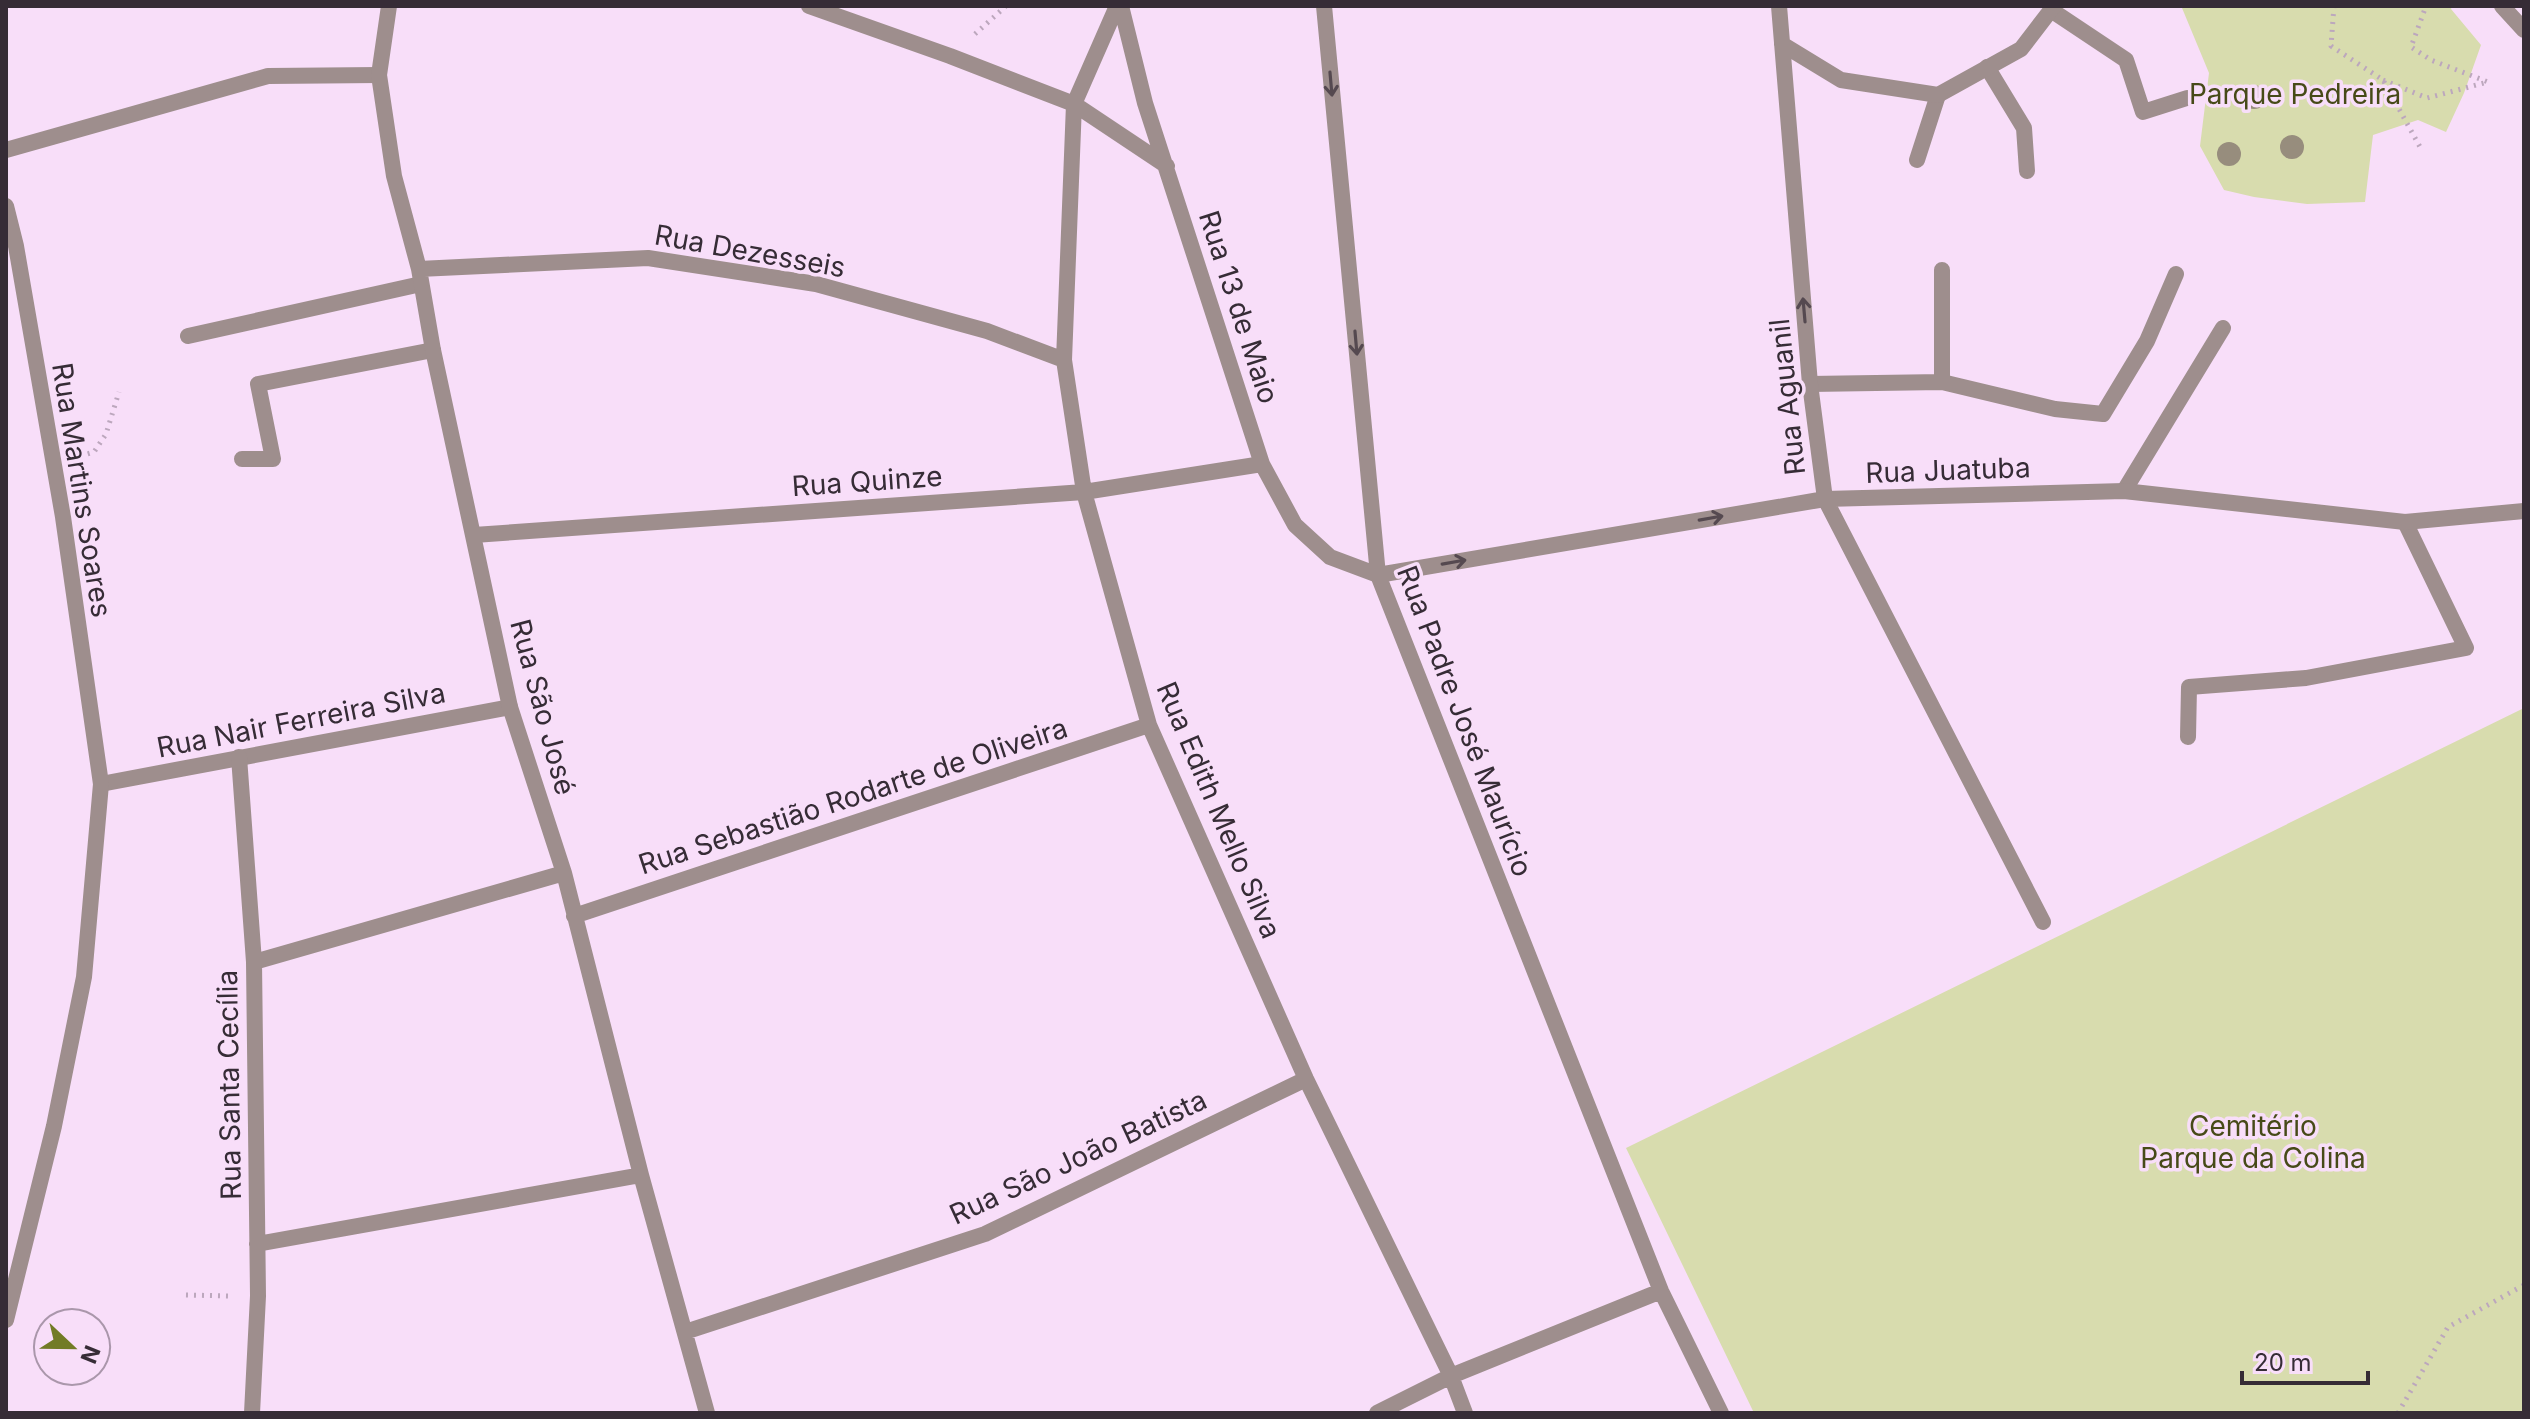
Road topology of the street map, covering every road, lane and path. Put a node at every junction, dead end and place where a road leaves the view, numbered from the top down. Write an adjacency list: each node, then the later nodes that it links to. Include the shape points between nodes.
1 (389, 6): 15 (street, Rua São José)
2 (809, 6): 13 (street)
3 (1006, 6): 13 (path)
4 (1119, 6): 19 (street, Rua Edith Mello Silva); 23 (street, Rua 13 de Maio)
5 (1324, 6): 45 (street, Rua Padre José Maurício, one-way to 45)
6 (1779, 6): 12 (street, Rua Aguanil)
7 (2334, 6): 16 (path, via 2331,46)
8 (2426, 6): 16 (path, via 2411,47 2488,82 2427,98)
9 (2502, 6): 11 (street)
10 (2052, 8): 14 (street, via 2021,49); 18 (street, via 2126,60 2143,112)
11 (2524, 30)
12 (1782, 44): 17 (street, via 1841,80); 34 (street, Rua Aguanil, one-way to 12)
13 (950, 56): 19 (street)
14 (1987, 67): 17 (street); 24 (street, via 2024,128)
15 (379, 75): 21 (street, via 268,76); 28 (street, Rua São José, via 394,176)
16 (2383, 80): 20 (path)
17 (1938, 95): 22 (street)
18 (2187, 98)
19 (1074, 104): 23 (street); 32 (street, Rua Edith Mello Silva)
20 (2420, 147)
21 (6, 150)
22 (1917, 160)
23 (1167, 166): 38 (street, Rua 13 de Maio)
24 (2027, 171)
25 (6, 206): 37 (street, Rua Martins Soares)
26 (1942, 270): 33 (street)
27 (2176, 274): 33 (street, via 2147,341 2103,414 2055,409)
28 (420, 277): 30 (street, Rua Dezesseis); 31 (street, Rua São José); 32 (street, Rua Dezesseis, via 648,258 816,284 987,331)
29 (2223, 328): 39 (street)
30 (188, 336)
31 (433, 350): 36 (street, via 258,384 273,459); 44 (street, Rua São José)
32 (1064, 360): 40 (street, Rua Edith Mello Silva)
33 (1942, 382): 34 (street)
34 (1810, 384): 41 (street, Rua Aguanil)
35 (119, 392): 37 (path, via 106,434 94,452)
36 (242, 459)
37 (52, 464): 50 (street, Rua Martins Soares)
38 (1262, 464): 40 (street, Rua Quinze); 45 (street, Rua 13 de Maio, via 1295,525 1330,557)
39 (2124, 491): 41 (street, Rua Juatuba); 43 (street, Rua Juatuba)
40 (1084, 492): 44 (street, Rua Quinze); 47 (street, Rua Edith Mello Silva)
41 (1825, 499): 45 (street, Rua Juatuba, one-way to 41); 53 (street, Rua Aguanil)
42 (2524, 511): 43 (street, Rua Juatuba)
43 (2405, 522): 48 (street, via 2466,648 2306,678 2189,687)
44 (474, 535): 46 (street, Rua São José)
45 (1378, 575): 59 (street, Rua Padre José Maurício)
46 (510, 707): 49 (street, Rua Nair Ferreira Silva); 51 (street, Rua São José)
47 (1149, 725): 52 (street, Rua Sebastião Rodarte de Oliveira); 55 (street, Rua Edith Mello Silva)
48 (2188, 737)
49 (239, 757): 50 (street, Rua Nair Ferreira Silva); 54 (street, Rua Santa Cecília)
50 (101, 784): 62 (street, Rua Martins Soares, via 84,977)
51 (564, 873): 52 (street, Rua São José); 54 (street)
52 (574, 916): 56 (street, Rua São José)
53 (2043, 922)
54 (254, 962): 57 (street, Rua Santa Cecília)
55 (1306, 1079): 63 (street, Rua São João Batista, via 985,1234); 64 (street, Rua Edith Mello Silva)
56 (641, 1175): 57 (street); 63 (street, Rua São José)
57 (257, 1244): 61 (street, Rua Santa Cecília)
58 (2524, 1285): 70 (path, via 2448,1327)
59 (1661, 1291): 64 (street); 69 (street, Rua Padre José Maurício)
60 (186, 1295): 61 (path)
61 (258, 1296): 65 (street, Rua Santa Cecília)
62 (6, 1320)
63 (685, 1332): 66 (street, Rua São José)
64 (1451, 1376): 67 (street); 68 (street, Rua Edith Mello Silva)
65 (252, 1413)
66 (707, 1413)
67 (1377, 1413)
68 (1465, 1413)
69 (1721, 1413)
70 (2398, 1413)

